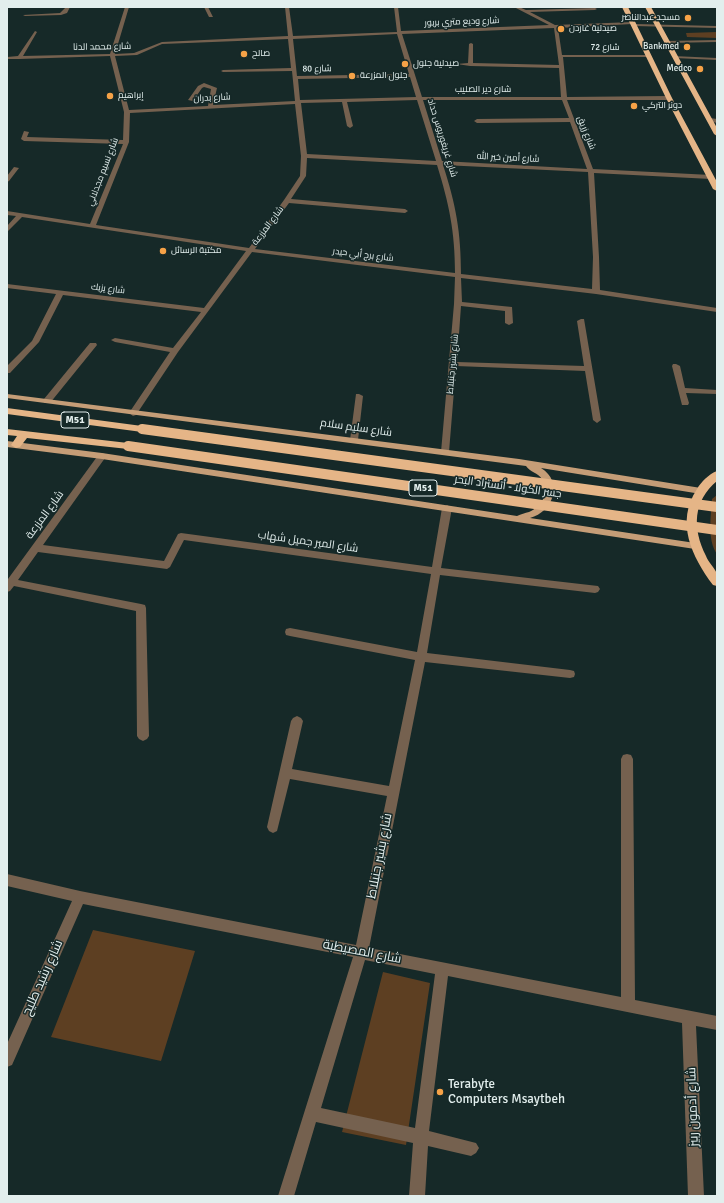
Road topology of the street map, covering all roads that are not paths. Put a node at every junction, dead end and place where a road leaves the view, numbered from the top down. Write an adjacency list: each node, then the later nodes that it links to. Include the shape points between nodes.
1 (68, 7): 11 (street, via 66,12 61,14)
2 (127, 7): 23 (street)
3 (206, 7): 12 (street)
4 (287, 7): 19 (street, شارع المزرعة)
5 (396, 7): 18 (street, شارع غريغوريوس حداد)
6 (516, 7): 10 (street)
7 (625, 7): 13 (highway)
8 (648, 7): 14 (highway)
9 (595, 9): 10 (street)
10 (525, 11): 15 (street)
11 (25, 15)
12 (211, 16)
13 (634, 24): 14 (street, شارع وديع متري بربور); 15 (street, شارع وديع متري بربور); 25 (highway)
14 (658, 26): 16 (street, شارع وديع متري بربور); 21 (highway)
15 (556, 27): 18 (street, شارع وديع متري بربور); 24 (street, شارع زريق)
16 (717, 27)
17 (35, 32): 28 (street)
18 (400, 32): 19 (street, شارع وديع متري بربور); 35 (street, شارع غريغوريوس حداد)
19 (291, 38): 23 (street, شارع محمد الدنا, via 162,43 152,45 138,54); 33 (street, شارع المزرعة)
20 (717, 41): 21 (street)
21 (666, 42): 26 (highway)
22 (471, 44): 31 (street)
23 (112, 55): 28 (street, شارع محمد الدنا); 44 (street, شارع نسيم مجدلاني)
24 (560, 56): 25 (street, شارع 72); 32 (street, شارع زريق)
25 (649, 56): 39 (highway)
26 (675, 57): 29 (street); 46 (highway)
27 (7, 58): 28 (street, شارع محمد الدنا)
28 (20, 58)
29 (717, 59)
30 (459, 64): 31 (street)
31 (470, 65): 32 (street)
32 (560, 67): 38 (street, شارع زريق)
33 (294, 69): 34 (street); 36 (street, شارع المزرعة)
34 (223, 71)
35 (412, 75): 36 (street, شارع 80); 37 (street, شارع غريغوريوس حداد)
36 (295, 78): 42 (street, شارع المزرعة)
37 (420, 98): 38 (street, شارع دير الصليب); 41 (street, شارع دير الصليب); 54 (street, شارع غريغوريوس حداد)
38 (564, 98): 39 (street, شارع دير الصليب); 45 (street, شارع زريق)
39 (669, 98): 57 (highway)
40 (191, 100): 43 (street, via 200,87 211,86 214,88)
41 (344, 101): 42 (street, شارع دير الصليب); 49 (street)
42 (297, 102): 43 (street, شارع بدران); 53 (street, شارع المزرعة)
43 (210, 107): 44 (street, شارع بدران)
44 (127, 112): 52 (street, شارع نسيم مجدلاني)
45 (571, 120): 47 (street); 56 (street, شارع زريق)
46 (710, 120): 48 (street); 51 (highway)
47 (477, 121)
48 (717, 121)
49 (350, 126)
50 (26, 132): 52 (street, via 24,139)
51 (717, 134)
52 (126, 142): 64 (street, شارع نسيم مجدلاني)
53 (304, 156): 54 (street, شارع أمين خير الله); 60 (street, شارع المزرعة, via 303,176)
54 (440, 163): 56 (street, شارع أمين خير الله); 67 (street, شارع غريغوريوس حداد, via 453,208 458,243)
55 (16, 168): 58 (street)
56 (591, 172): 57 (street, شارع أمين خير الله); 70 (street, شارع زريق)
57 (711, 177): 59 (highway)
58 (7, 180)
59 (717, 189)
60 (287, 201): 61 (street); 66 (street, شارع المزرعة)
61 (405, 210)
62 (7, 213): 63 (street, شارع برج أبي حيدر)
63 (21, 215): 64 (street, شارع برج أبي حيدر); 65 (street)
64 (92, 227): 66 (street, شارع برج أبي حيدر)
65 (7, 230)
66 (250, 250): 67 (street, شارع برج أبي حيدر); 72 (street, شارع المزرعة)
67 (458, 276): 70 (street, شارع برج أبي حيدر); 71 (street, شارع بشير جنبلاط)
68 (7, 286): 69 (street, شارع يزبك)
69 (61, 292): 72 (street, شارع يزبك); 82 (street, via 35,342)
70 (596, 292): 73 (street, شارع برج أبي حيدر)
71 (458, 304): 75 (street, via 509,308); 79 (street, شارع بشير جنبلاط)
72 (206, 310): 78 (street, شارع المزرعة)
73 (717, 310)
74 (581, 321): 81 (street)
75 (509, 323)
76 (115, 340): 78 (street)
77 (93, 345): 87 (street)
78 (175, 351): 90 (street, شارع المزرعة)
79 (454, 364): 81 (street); 96 (street, شارع بشير جنبلاط)
80 (676, 366): 83 (street)
81 (589, 369): 91 (street)
82 (7, 371)
83 (682, 390): 84 (street); 88 (street)
84 (717, 392)
85 (7, 396): 87 (main road, شارع سليم سلام)
86 (359, 396): 94 (street)
87 (47, 401): 90 (main road, شارع سليم سلام)
88 (685, 403)
89 (7, 411): 101 (highway, جسر الكولا - أتستراد البحر / M51, bridge)
90 (133, 413): 94 (main road, شارع سليم سلام)
91 (597, 420)
92 (7, 432): 93 (highway, M51)
93 (24, 435): 95 (highway); 104 (highway, جسر الكولا - أتستراد البحر / M51, bridge, via 128,446)
94 (354, 440): 96 (main road, شارع سليم سلام)
95 (12, 444): 97 (main road)
96 (445, 452): 98 (main road, شارع سليم سلام)
97 (102, 456): 102 (main road); 106 (street, شارع المزرعة)
98 (519, 462): 100 (main road, شارع سليم سلام); 103 (main road, via 544,474 548,480 550,495 549,501 534,514)
99 (717, 475): 100 (highway)
100 (700, 491): 105 (highway, via 691,516)
101 (717, 507)
102 (446, 508): 103 (main road); 107 (street, شارع بشير جنبلاط)
103 (511, 518): 105 (main road)
104 (717, 530)
105 (695, 546): 108 (highway)
106 (36, 548): 107 (street, شارع المير جميل شهاب, via 167,565 181,536); 109 (street, شارع المزرعة)
107 (435, 572): 110 (street, شارع المير جميل شهاب); 112 (street, شارع بشير جنبلاط)
108 (717, 582)
109 (9, 585): 115 (street, via 141,608)
110 (595, 589)
111 (290, 632): 112 (street)
112 (421, 657): 113 (street); 118 (street, شارع بشير جنبلاط)
113 (570, 674)
114 (298, 722): 117 (street)
115 (143, 736)
116 (627, 759): 124 (street)
117 (285, 772): 118 (street); 119 (street)
118 (392, 792): 122 (street, شارع بشير جنبلاط)
119 (273, 827)
120 (7, 880): 121 (street, شارع المصيطبة)
121 (80, 897): 122 (street, شارع المصيطبة); 127 (street, شارع رشيد طليح)
122 (361, 952): 123 (street, شارع المصيطبة); 128 (street, شارع بشير جنبلاط)
123 (442, 968): 124 (street, شارع المصيطبة); 129 (street)
124 (628, 1005): 125 (street, شارع المصيطبة)
125 (689, 1018): 126 (street, شارع المصيطبة); 133 (street, شارع أدمون ربيز)
126 (717, 1023)
127 (7, 1060)
128 (311, 1113): 129 (street); 131 (street, شارع بشير جنبلاط)
129 (421, 1137): 130 (street); 132 (street)
130 (471, 1148)
131 (286, 1196)
132 (417, 1196)
133 (696, 1196)

